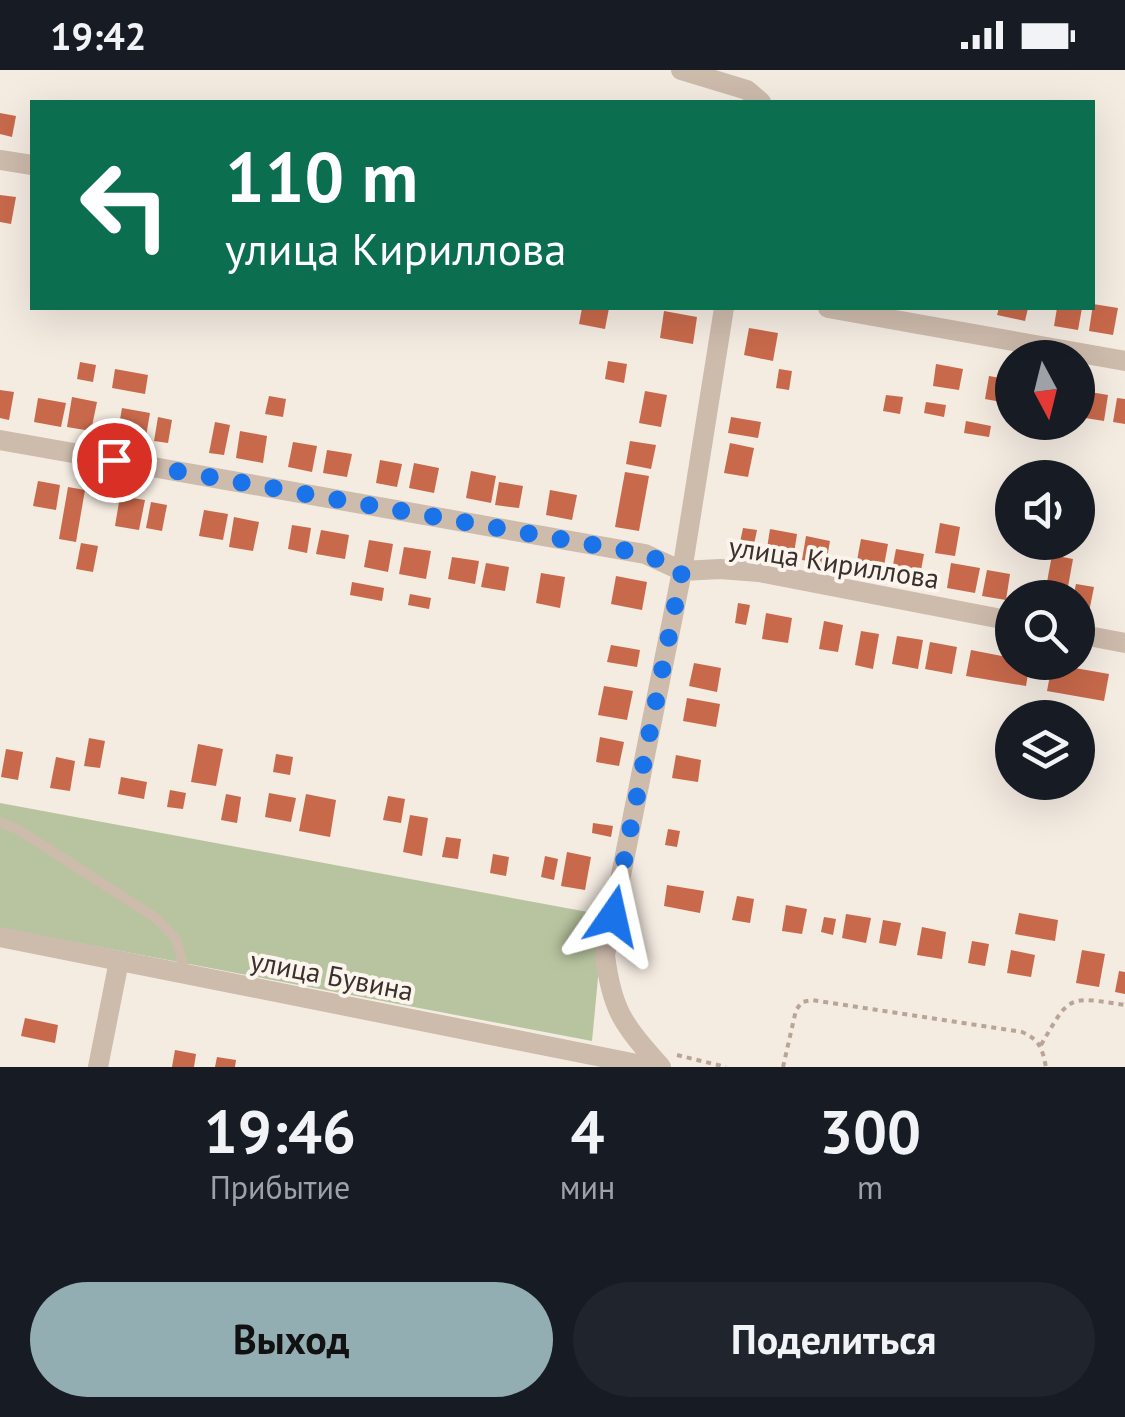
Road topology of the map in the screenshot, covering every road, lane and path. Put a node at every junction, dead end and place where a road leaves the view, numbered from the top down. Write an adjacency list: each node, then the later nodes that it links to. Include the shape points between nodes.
1 (681, 70): 2 (street, via 747,90)
2 (759, 100)
3 (0, 160): 4 (street)
4 (30, 165)
5 (724, 310): 9 (street)
6 (839, 310): 7 (street)
7 (1125, 361)
8 (0, 440): 9 (street, улица Кириллова, via 645,554)
9 (682, 571): 10 (street, улица Кириллова, via 759,572); 21 (street, via 605,955 623,1023)
10 (995, 618)
11 (1095, 637): 12 (street)
12 (1125, 643)
13 (0, 822): 16 (lane, via 156,918 176,939)
14 (0, 937): 15 (street, улица Бувина)
15 (119, 961): 16 (street, улица Бувина); 19 (street)
16 (186, 974): 20 (street, улица Бувина)
17 (1125, 1005): 18 (path, via 1072,1000)
18 (1041, 1045): 22 (path, via 1022,1032 812,1000 796,1010); 23 (path)
19 (98, 1067)
20 (649, 1067)
21 (661, 1067)
22 (783, 1067)
23 (1046, 1067)

